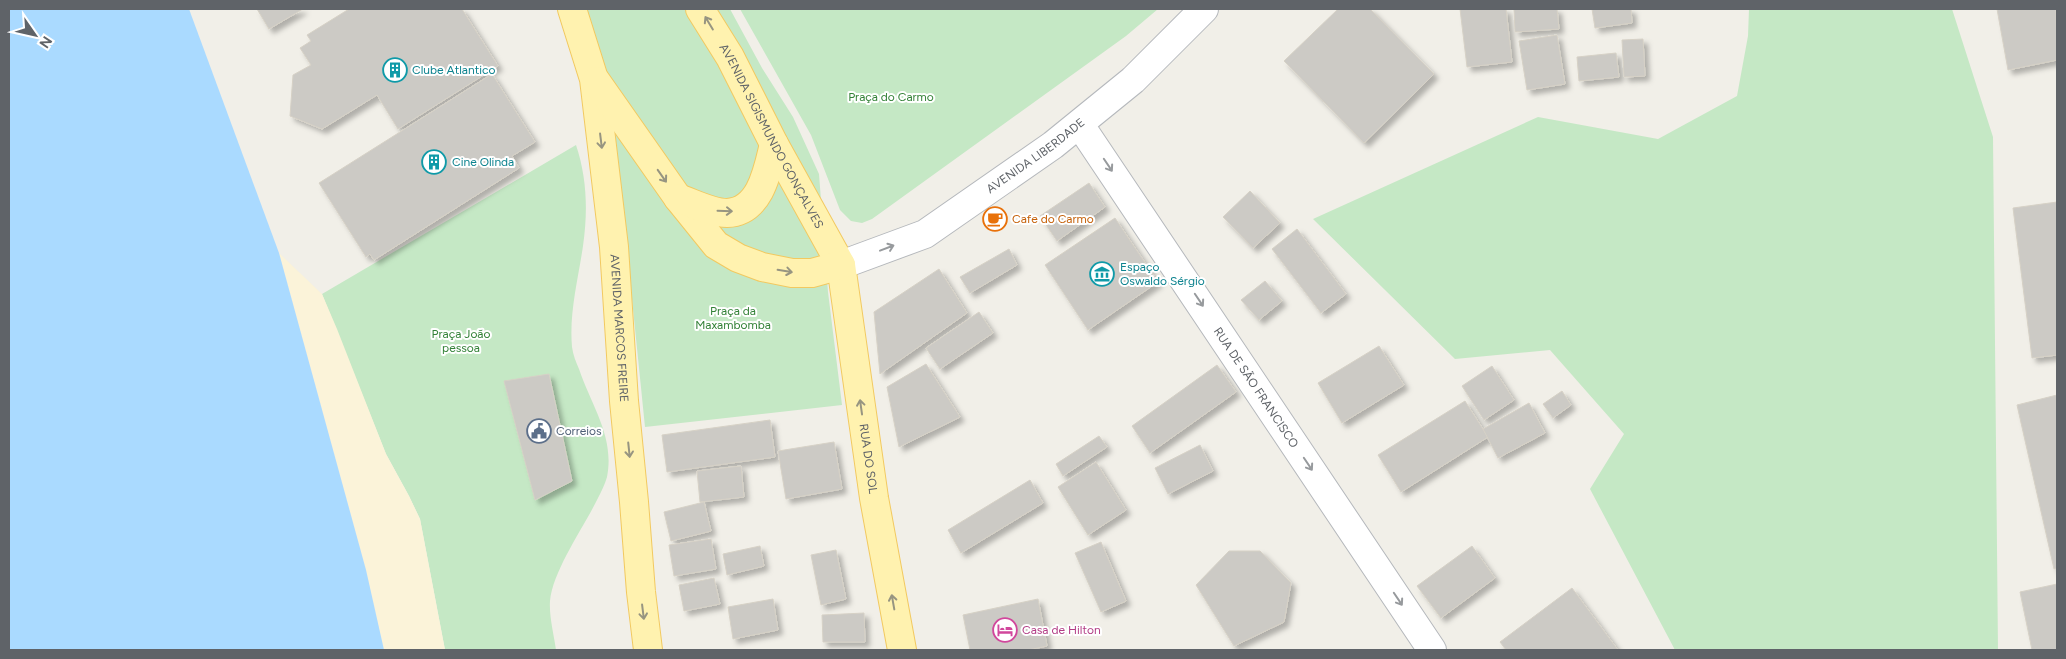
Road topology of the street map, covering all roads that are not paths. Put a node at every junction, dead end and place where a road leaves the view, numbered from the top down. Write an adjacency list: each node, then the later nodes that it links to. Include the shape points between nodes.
1 (572, 9): 4 (main road, AVENIDA MARCOS FREIRE)
2 (700, 9): 6 (main road, AVENIDA SIGISMUNDO GONÇALVES, one-way to 2, via 730,57)
3 (1204, 9): 5 (street, AVENIDA LIBERDADE, via 1133,80)
4 (594, 78): 7 (main road, one-way to 7); 9 (main road, AVENIDA MARCOS FREIRE, one-way to 9, via 614,247 624,401)
5 (1080, 125): 8 (street, AVENIDA LIBERDADE, one-way to 5, via 925,234); 11 (street, RUA DE SÃO FRANCISCO, one-way to 11)
6 (774, 144): 7 (main road, one-way to 6, via 727,213 742,209 765,182); 8 (main road, AVENIDA SIGISMUNDO GONÇALVES)
7 (678, 198): 8 (main road, one-way to 8, via 716,244 738,258 792,273 812,273)
8 (841, 265): 10 (main road, RUA DO SOL, one-way to 8, via 874,498)
9 (648, 650)
10 (902, 650)
11 (1432, 650)

